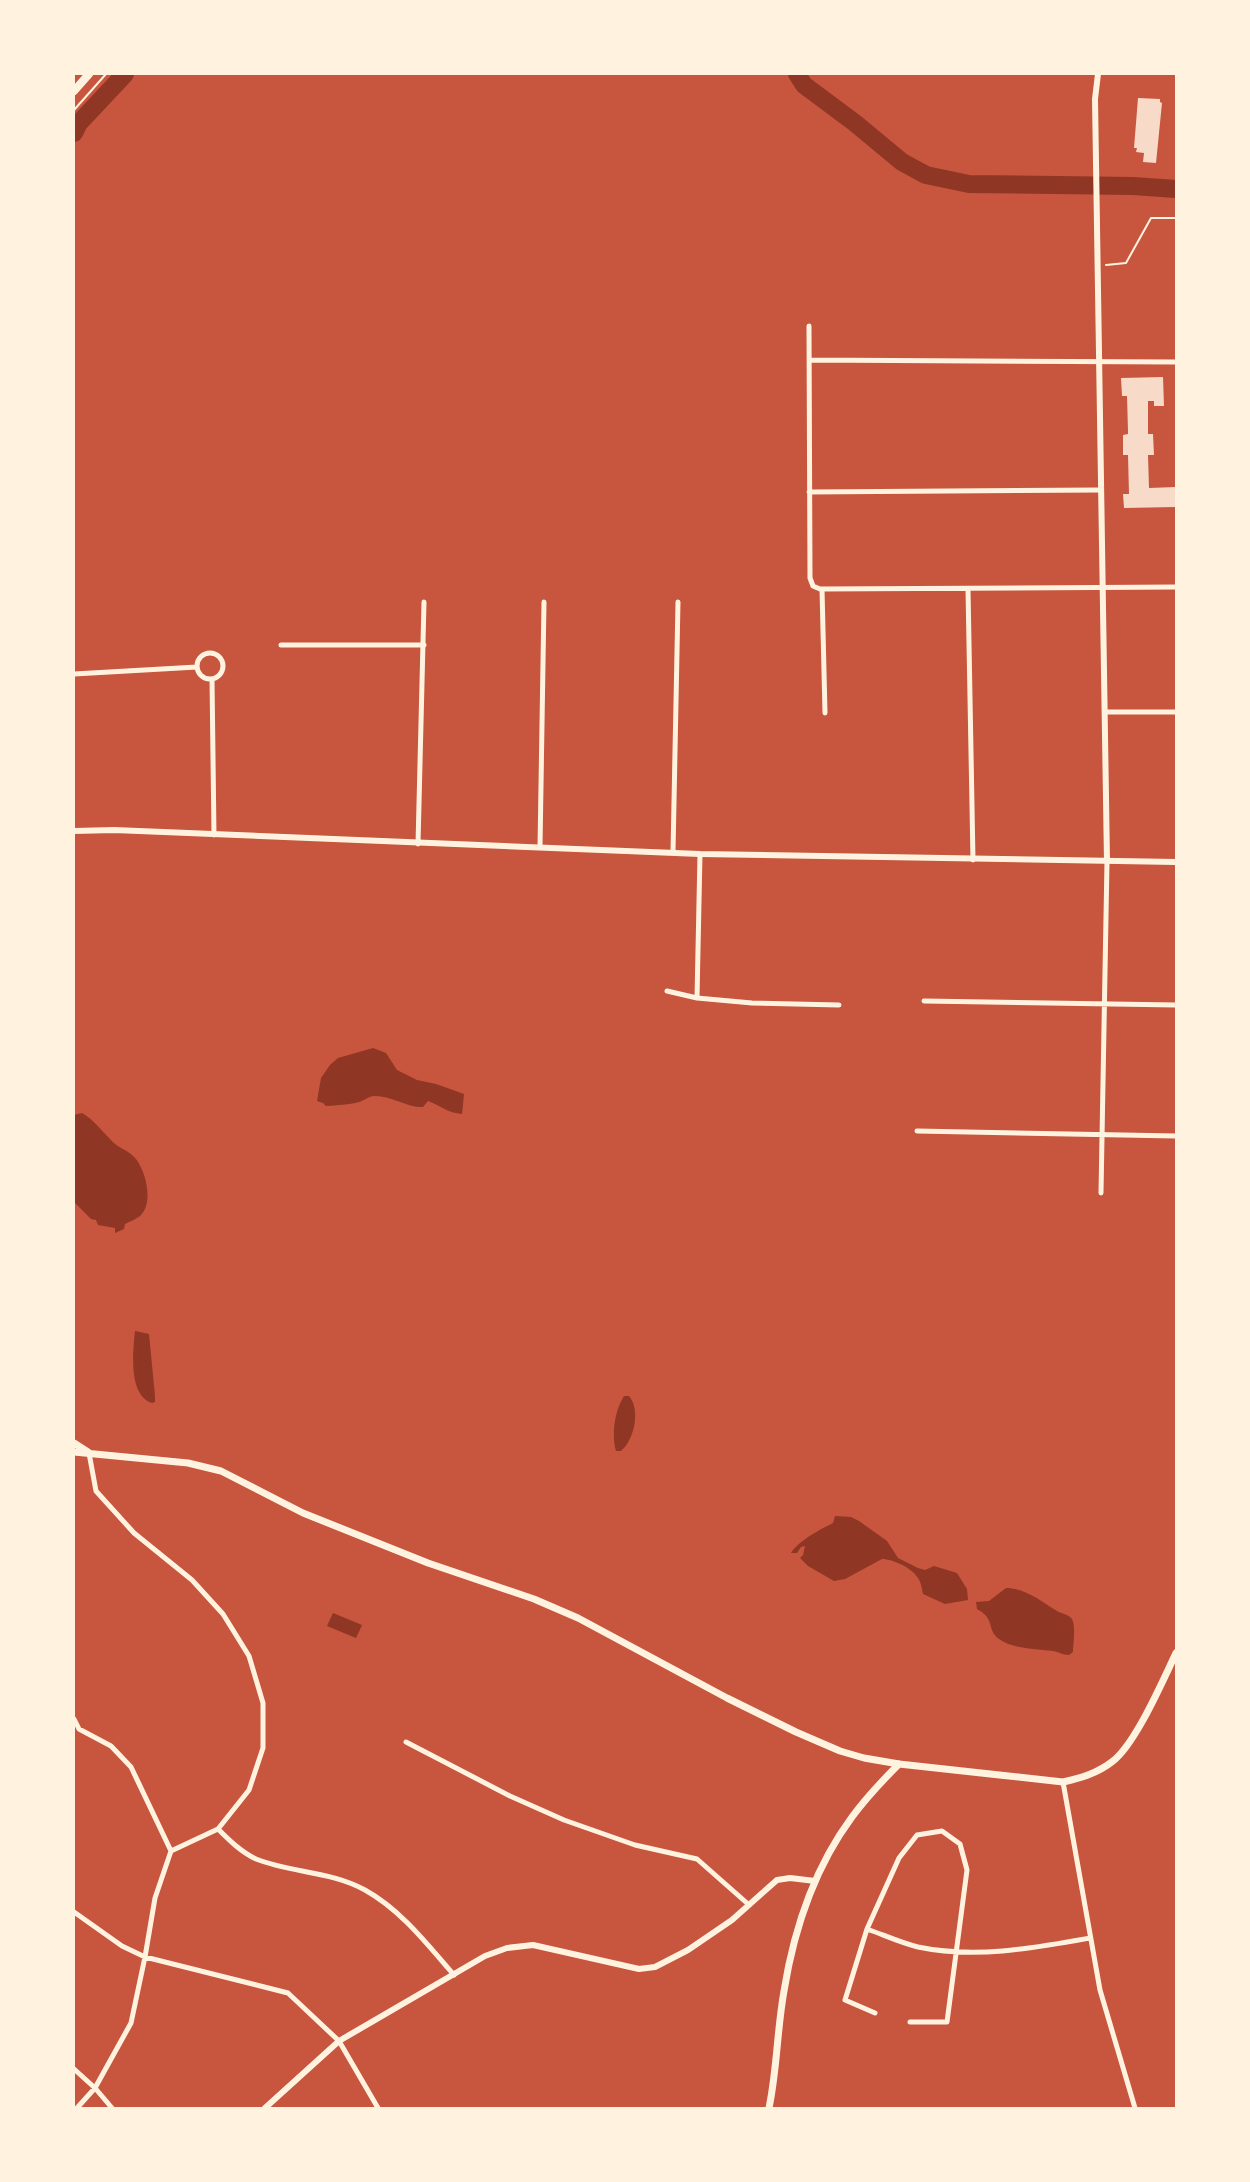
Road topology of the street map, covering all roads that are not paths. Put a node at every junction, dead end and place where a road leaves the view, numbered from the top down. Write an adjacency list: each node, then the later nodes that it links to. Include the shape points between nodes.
1 (89, 74): 3 (main road)
2 (1098, 74): 7 (street)
3 (74, 90)
4 (809, 326): 5 (street)
5 (809, 360): 7 (street); 9 (street)
6 (1177, 362): 7 (street)
7 (1101, 363): 8 (street)
8 (1101, 490): 9 (street); 11 (street)
9 (809, 492): 12 (street, via 810,581)
10 (1177, 587): 11 (street)
11 (1104, 588): 13 (street); 22 (street)
12 (822, 589): 13 (street); 24 (street)
13 (968, 589): 31 (street)
14 (424, 602): 18 (street)
15 (544, 602): 28 (street)
16 (678, 603): 29 (street)
17 (281, 645): 18 (street)
18 (424, 645): 27 (street)
19 (197, 667): 20 (street); 21 (street, via 202,676); 21 (street, via 206,654 219,657 223,670)
20 (74, 674)
21 (212, 679): 26 (street)
22 (1106, 712): 23 (street); 32 (street)
23 (1177, 712)
24 (825, 713)
25 (74, 831): 26 (street)
26 (215, 835): 27 (street)
27 (418, 844): 28 (street)
28 (540, 848): 29 (street)
29 (673, 852): 30 (street)
30 (700, 854): 31 (street); 35 (street)
31 (973, 860): 32 (street)
32 (1107, 862): 33 (street); 37 (street)
33 (1177, 862)
34 (667, 991): 35 (street)
35 (696, 998): 38 (street)
36 (924, 1001): 37 (street)
37 (1105, 1004): 39 (street); 41 (street)
38 (839, 1005)
39 (1177, 1005)
40 (916, 1131): 41 (street)
41 (1102, 1135): 42 (street); 43 (street)
42 (1177, 1136)
43 (1101, 1193)
44 (74, 1443): 46 (main road)
45 (74, 1452): 46 (main road)
46 (89, 1453): 51 (main road, via 221,1471 303,1513 587,1622 796,1732 840,1751); 53 (street, via 96,1491 134,1534 192,1580 223,1614 249,1656 264,1703 263,1748 249,1790)
47 (1177, 1653): 52 (main road, via 1116,1758 1083,1778)
48 (74, 1719): 49 (street)
49 (76, 1730): 54 (street, via 111,1746 131,1767)
50 (406, 1742): 56 (street, via 564,1820 635,1845 697,1859)
51 (898, 1764): 52 (main road); 55 (main road, via 850,1819)
52 (1063, 1782): 59 (street)
53 (218, 1829): 54 (street); 62 (street, via 256,1859 343,1880 365,1890 402,1916)
54 (171, 1851): 61 (street, via 155,1898)
55 (815, 1881): 56 (street, via 784,1878); 72 (main road, via 787,1972)
56 (748, 1904): 62 (street, via 688,1950 654,1967 639,1969 533,1945 485,1956)
57 (74, 1912): 61 (street)
58 (867, 1929): 60 (street, via 917,1947); 60 (street, via 899,1858 918,1835 942,1831 960,1844 967,1870); 63 (street, via 845,2000)
59 (1090, 1938): 60 (street, via 1009,1950); 73 (street)
60 (957, 1951): 64 (street, via 947,2022)
61 (145, 1957): 65 (street, via 288,1993); 67 (street, via 131,2023)
62 (454, 1975): 65 (street)
63 (875, 2013)
64 (910, 2021)
65 (339, 2041): 70 (street); 71 (street)
66 (74, 2069): 67 (street)
67 (95, 2088): 68 (street); 69 (street)
68 (77, 2109)
69 (112, 2109)
70 (265, 2109)
71 (378, 2109)
72 (769, 2109)
73 (1135, 2109)

